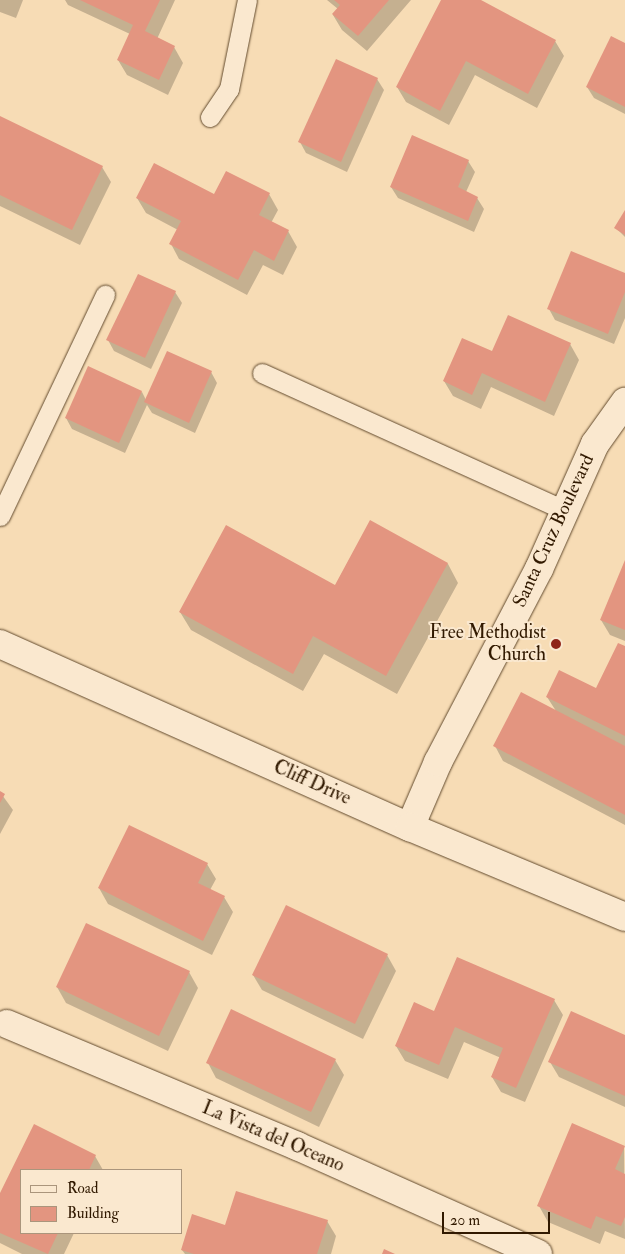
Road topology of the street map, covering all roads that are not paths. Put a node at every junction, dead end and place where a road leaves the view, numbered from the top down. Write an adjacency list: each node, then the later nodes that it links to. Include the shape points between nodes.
1 (247, 0): 2 (lane, via 229,88)
2 (210, 117)
3 (106, 295): 7 (lane)
4 (262, 373): 6 (lane)
5 (625, 402): 6 (street, Santa Cruz Boulevard, via 595,444)
6 (566, 510): 9 (street, Santa Cruz Boulevard, via 438,762)
7 (0, 516)
8 (0, 644): 9 (street, Cliff Drive)
9 (410, 827): 10 (street, Cliff Drive)
10 (625, 917)
11 (7, 1024): 12 (street, La Vista del Oceano, via 297,1146)
12 (538, 1254)

